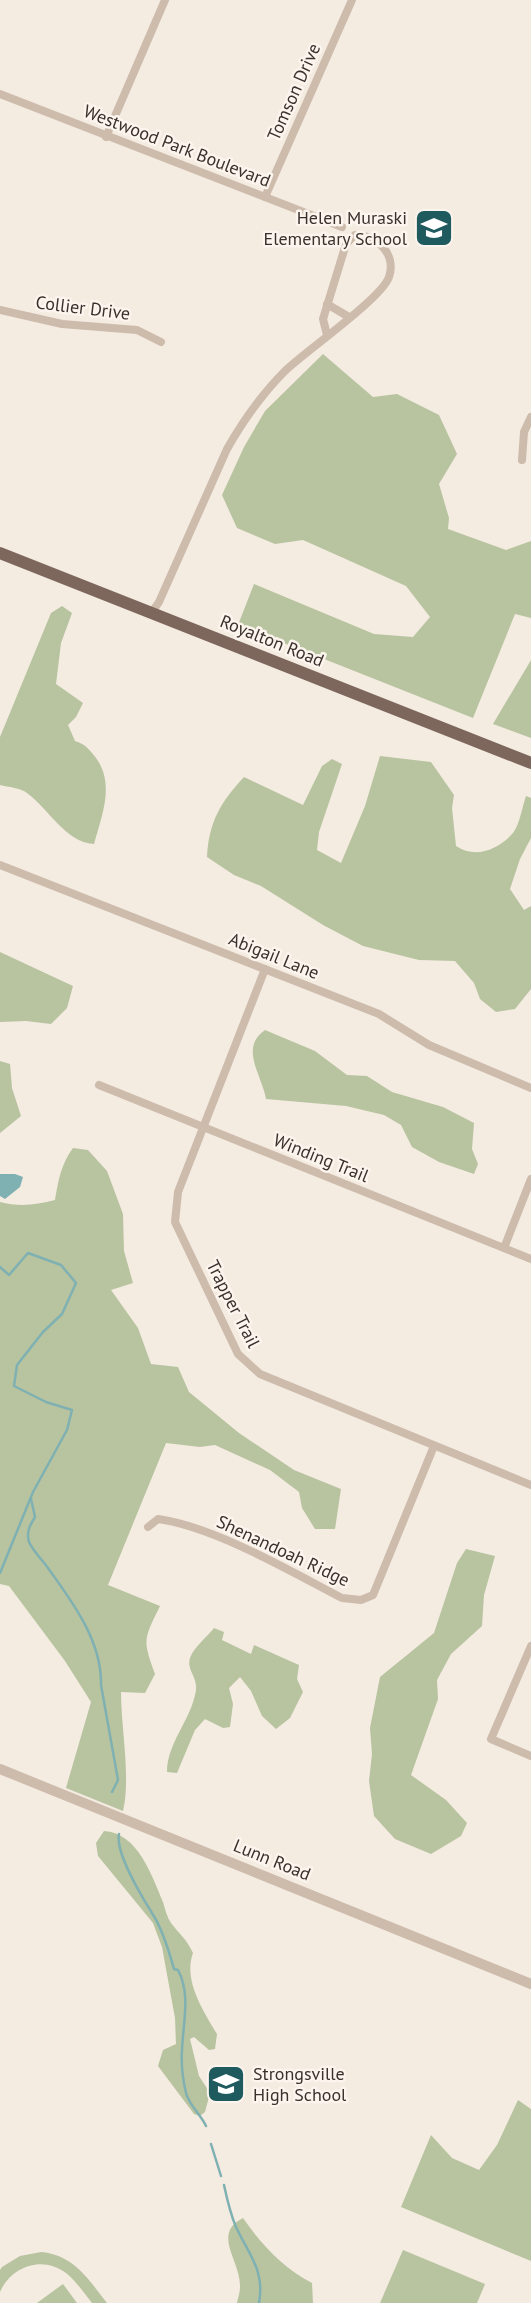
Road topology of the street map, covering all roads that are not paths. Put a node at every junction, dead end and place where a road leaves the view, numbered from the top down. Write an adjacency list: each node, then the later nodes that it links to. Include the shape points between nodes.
1 (166, 0): 4 (street)
2 (352, 0): 5 (street, Tomson Drive)
3 (0, 94): 4 (street, Westwood Park Boulevard)
4 (106, 137): 5 (street, Westwood Park Boulevard)
5 (265, 197): 6 (street, Westwood Park Boulevard)
6 (342, 228)
7 (327, 304): 9 (street); 9 (street, via 346,244 355,235 366,234 380,242 391,267 389,278); 10 (street, via 323,319)
8 (0, 310): 11 (street, Collier Drive, via 62,324 137,330)
9 (349, 317): 10 (street)
10 (327, 335): 15 (street, via 285,372 239,428)
11 (161, 342)
12 (531, 416): 13 (street, via 524,432)
13 (522, 460)
14 (0, 553): 15 (main road, Royalton Road)
15 (152, 612): 16 (main road, Royalton Road)
16 (531, 763)
17 (0, 865): 18 (street, Abigail Lane)
18 (265, 969): 20 (street, Abigail Lane, via 379,1014 429,1045); 21 (street, Trapper Trail)
19 (99, 1085): 21 (street, Winding Trail)
20 (531, 1088)
21 (202, 1127): 23 (street, Winding Trail); 25 (street, Trapper Trail, via 178,1192 175,1222 237,1354 260,1374)
22 (531, 1179): 23 (street)
23 (504, 1248): 24 (street, Winding Trail)
24 (531, 1259)
25 (434, 1446): 26 (street, Trapper Trail); 27 (street, Shenandoah Ridge, via 373,1595 361,1600 342,1598 191,1527 158,1519)
26 (531, 1485)
27 (148, 1527)
28 (531, 1647): 29 (street, via 491,1739)
29 (531, 1756)
30 (0, 1769): 31 (street, Lunn Road)
31 (531, 1984)

